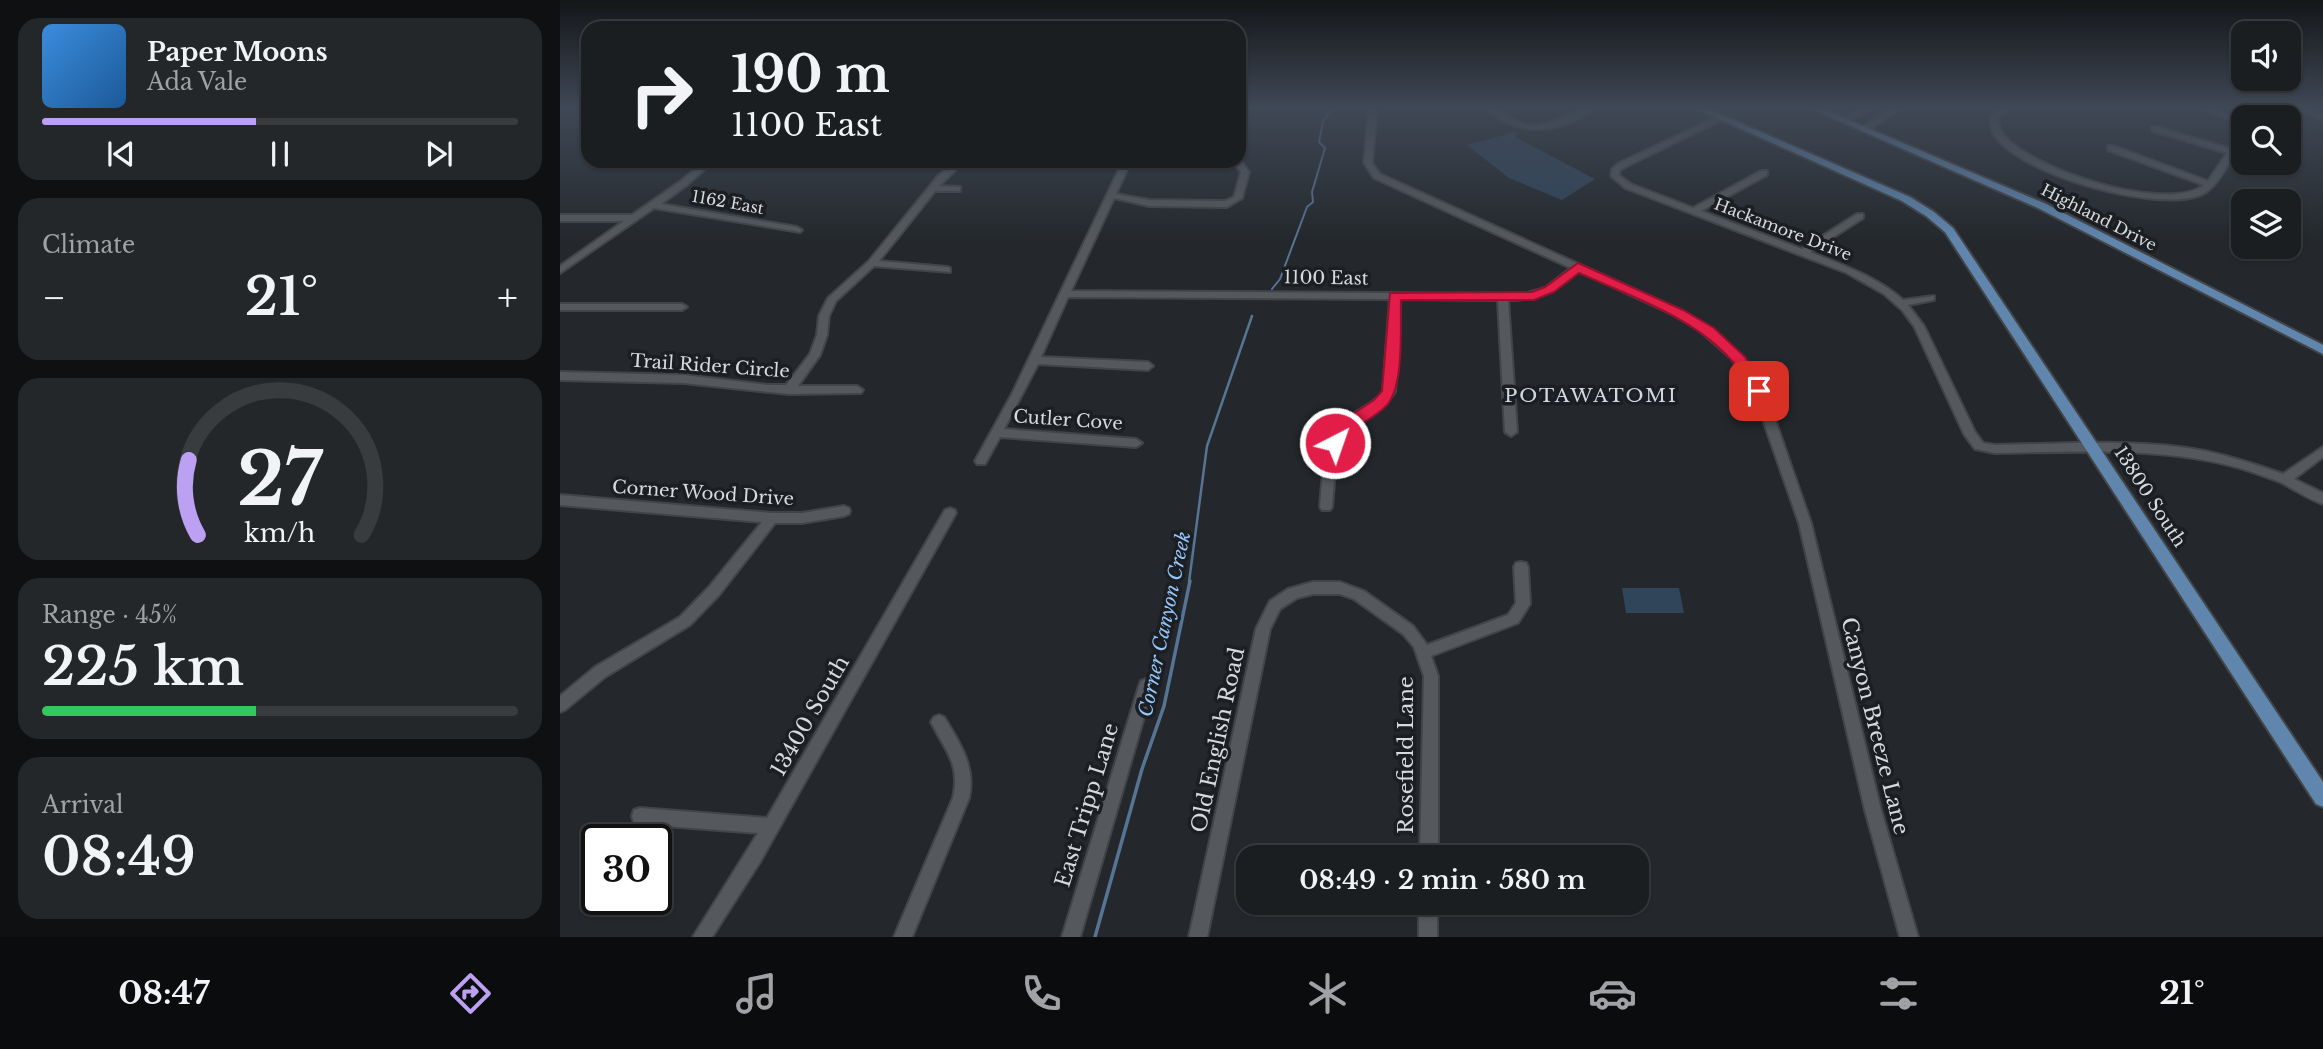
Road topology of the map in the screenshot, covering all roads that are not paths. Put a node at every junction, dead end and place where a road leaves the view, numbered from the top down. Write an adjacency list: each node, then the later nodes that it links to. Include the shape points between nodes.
1 (2231, 152): 13 (street)
2 (1369, 153): 27 (street, Canyon Breeze Lane, via 1368,163 1377,177)
3 (1647, 153): 18 (street, Hackamore Drive, via 1622,165 1615,176 1621,183)
4 (1803, 153): 46 (main road, 13800 South, via 1899,195 1940,222 1956,239)
5 (1919, 153): 37 (main road, Highland Drive, via 2052,211)
6 (2021, 153): 13 (street, via 2078,179 2151,197 2184,196)
7 (2123, 153): 13 (street)
8 (701, 168): 17 (street)
9 (954, 168): 14 (street)
10 (1124, 168): 16 (street)
11 (1242, 168): 16 (street, via 1245,172 1238,198 1227,204 1149,204)
12 (1764, 173): 18 (street)
13 (2211, 186)
14 (933, 188): 15 (street); 26 (street)
15 (957, 189)
16 (1110, 195): 30 (street)
17 (653, 205): 21 (street); 22 (street, 1162 East)
18 (1694, 211): 23 (street, Hackamore Drive)
19 (1860, 216): 23 (street)
20 (560, 218): 21 (street)
21 (634, 218): 25 (street)
22 (797, 230)
23 (1802, 253): 34 (street, Hackamore Drive, via 1865,278)
24 (560, 259): 25 (street)
25 (573, 260): 28 (street)
26 (872, 263): 29 (street); 41 (street, via 827,308 815,355)
27 (1578, 267): 32 (street, 1100 East, via 1542,293); 72 (street, Canyon Breeze Lane, via 1709,331 1734,353 1759,391 1805,523 1871,802)
28 (560, 270)
29 (947, 270)
30 (1064, 293): 31 (street, 1100 East); 38 (street)
31 (1395, 296): 32 (street, 1100 East); 52 (street, via 1389,392 1337,437)
32 (1503, 297): 43 (street)
33 (1930, 298): 34 (street)
34 (1901, 303): 46 (street, Hackamore Drive, via 1919,326 1979,446)
35 (560, 307): 36 (street)
36 (682, 307)
37 (2323, 350)
38 (1034, 360): 39 (street); 44 (street)
39 (1148, 366)
40 (560, 376): 41 (street, Trail Rider Circle, via 684,379)
41 (789, 390): 42 (street, Trail Rider Circle)
42 (857, 390)
43 (1511, 432)
44 (997, 433): 45 (street, Cutler Cove); 48 (street)
45 (1136, 443)
46 (2095, 449): 49 (street, via 2200,452); 62 (main road, 13800 South)
47 (2323, 451): 49 (street)
48 (981, 461)
49 (2285, 479): 50 (street)
50 (2323, 499)
51 (560, 500): 55 (street, Corner Wood Drive)
52 (1326, 506)
53 (844, 511): 55 (street, Corner Wood Drive)
54 (950, 513): 64 (street, 13400 South)
55 (772, 518): 60 (street, via 715,591 685,621 600,672)
56 (1521, 567): 58 (street, via 1523,604 1513,619)
57 (1323, 587): 58 (street, Rosefield Lane, via 1359,595 1408,629); 70 (street, Old English Road, via 1293,593 1275,605 1265,621)
58 (1424, 652): 65 (street, Rosefield Lane, via 1431,676)
59 (1146, 686): 69 (street, East Tripp Lane)
60 (560, 705)
61 (939, 722): 68 (street, via 962,762 965,783)
62 (2321, 791)
63 (640, 816): 64 (street)
64 (771, 826): 67 (street, 13400 South)
65 (1429, 845)
66 (1428, 915): 71 (street)
67 (702, 937)
68 (903, 937)
69 (1071, 937)
70 (1198, 937)
71 (1428, 937)
72 (1909, 937)

